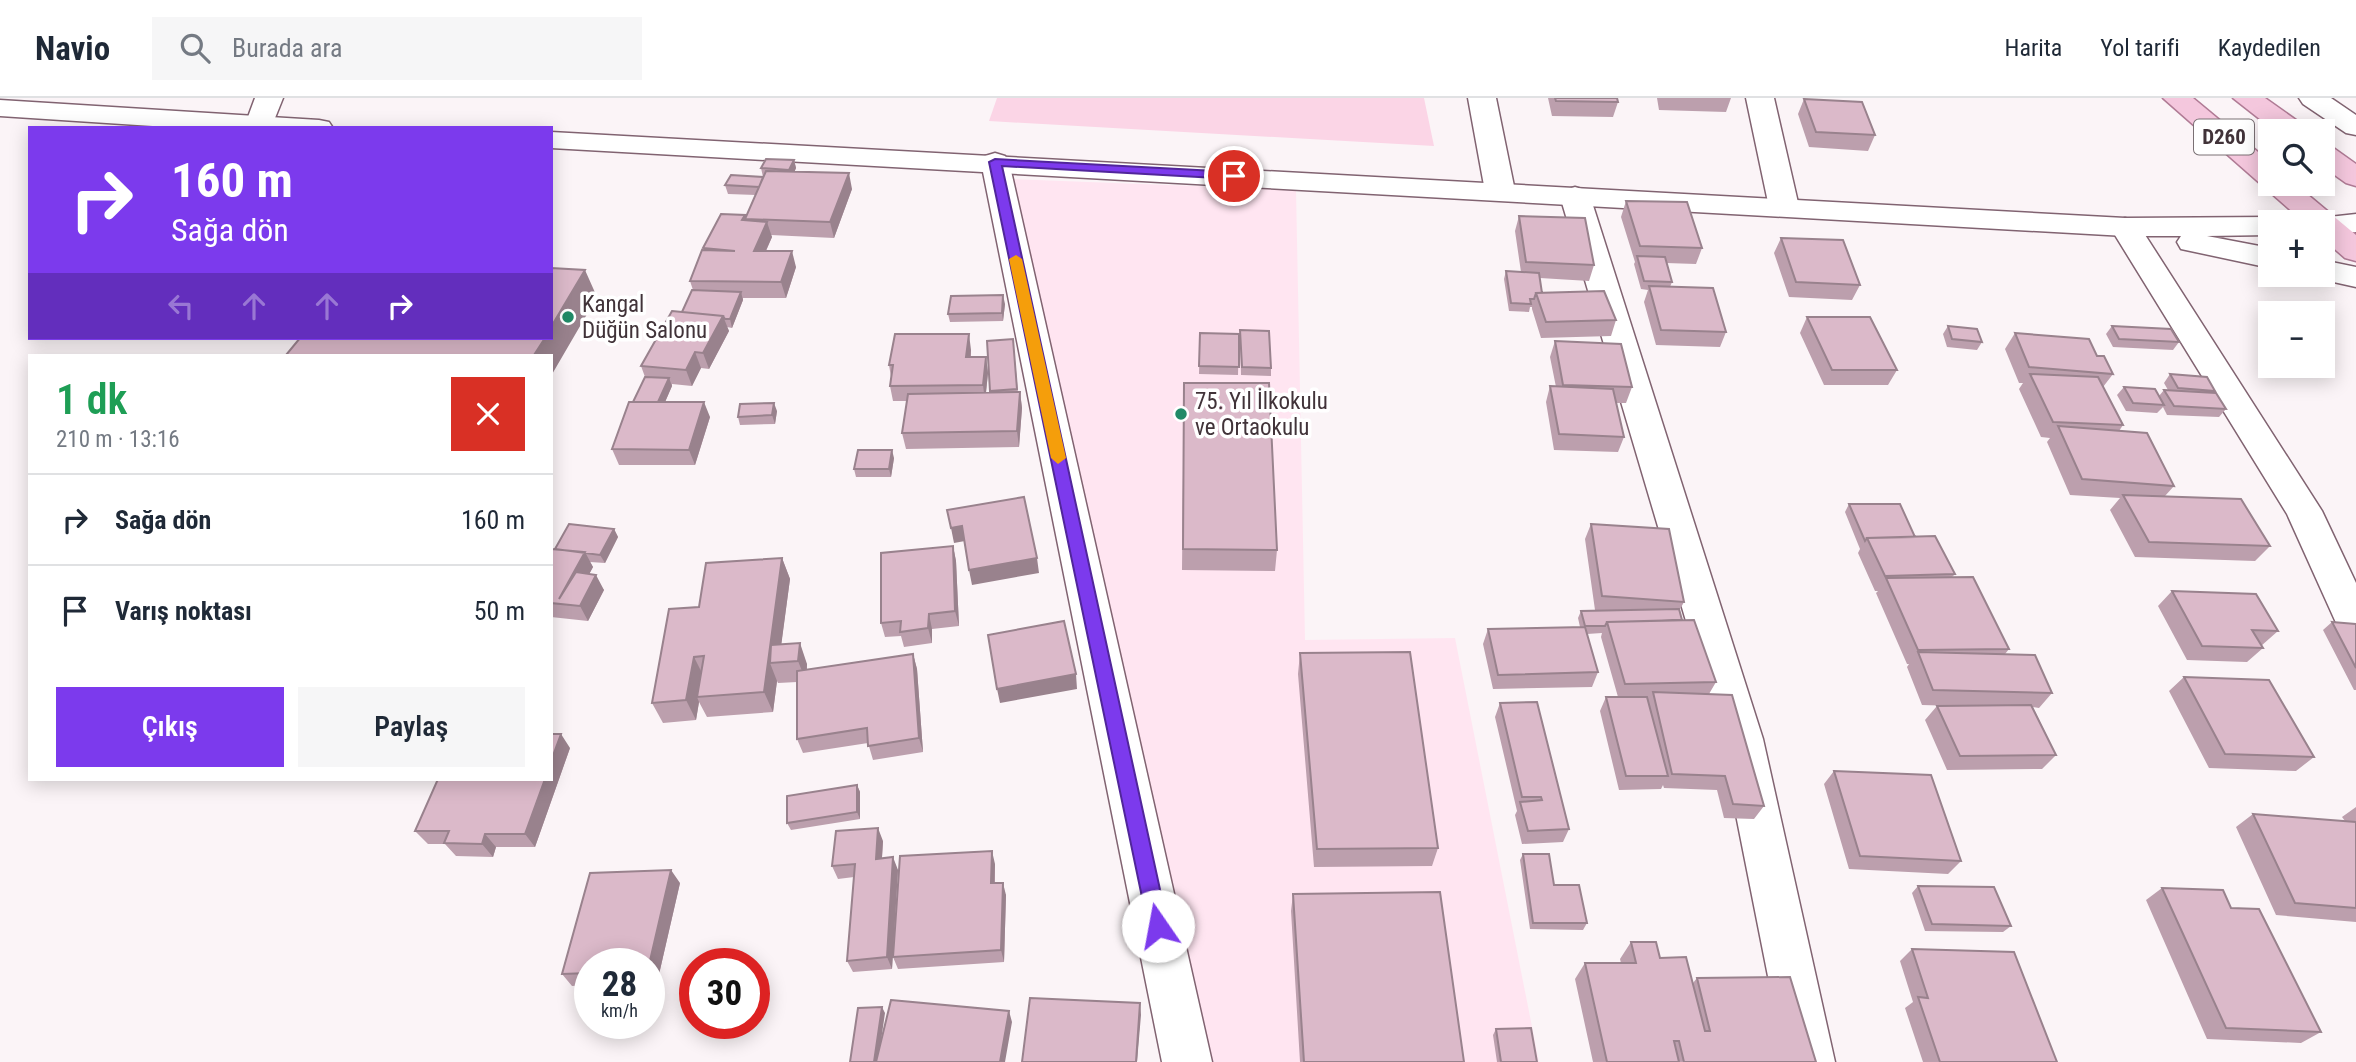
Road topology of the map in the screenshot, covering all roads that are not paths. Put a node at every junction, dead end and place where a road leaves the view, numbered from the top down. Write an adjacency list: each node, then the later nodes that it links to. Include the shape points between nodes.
1 (269, 98): 9 (street)
2 (1482, 98): 17 (street)
3 (1760, 98): 20 (street)
4 (2177, 98): 15 (main road, D260)
5 (2247, 98): 8 (main road, D260)
6 (2313, 98): 11 (street)
7 (0, 108): 9 (street)
8 (2276, 119)
9 (260, 125): 10 (street)
10 (280, 126)
11 (2356, 127)
12 (553, 140): 13 (street)
13 (995, 162): 17 (street); 32 (street)
14 (2335, 162): 16 (main road)
15 (2258, 167)
16 (2356, 177)
17 (1500, 191): 18 (street)
18 (1575, 195): 20 (street); 33 (street, via 1742,739)
19 (2291, 196): 21 (main road)
20 (1784, 207): 25 (street)
21 (2307, 210)
22 (2356, 223): 23 (street)
23 (2335, 224)
24 (2258, 226): 25 (street)
25 (2125, 227): 28 (street); 31 (street, via 2304,511)
26 (2335, 234): 27 (main road)
27 (2356, 251)
28 (2258, 255)
29 (2335, 273): 30 (street)
30 (2356, 277)
31 (2356, 625)
32 (1187, 1062)
33 (1810, 1062)

